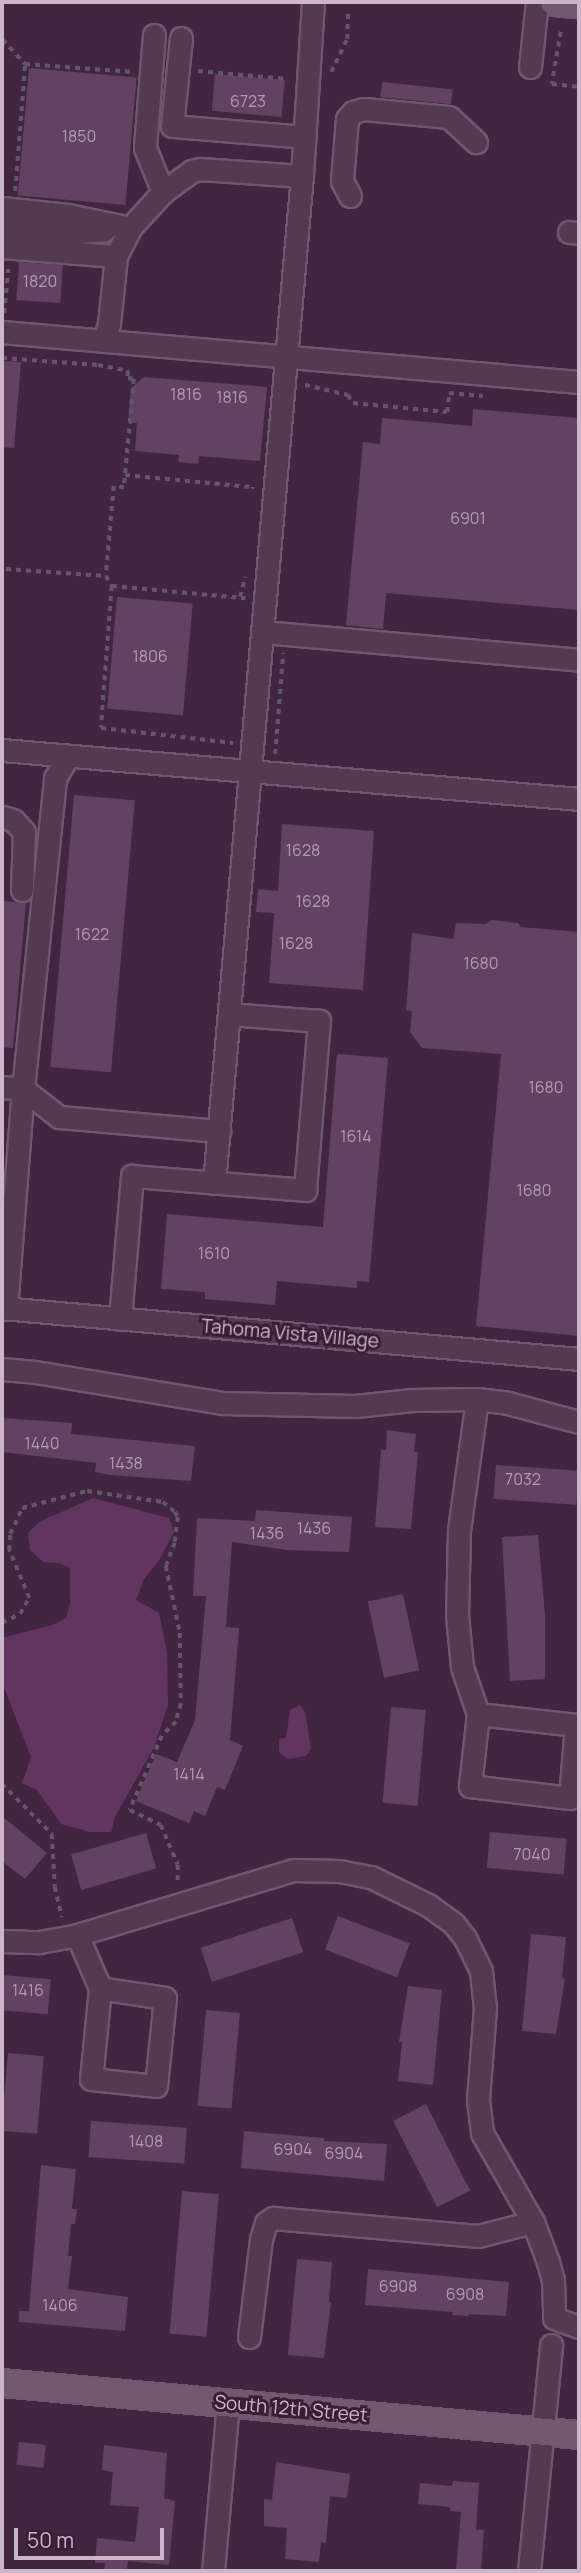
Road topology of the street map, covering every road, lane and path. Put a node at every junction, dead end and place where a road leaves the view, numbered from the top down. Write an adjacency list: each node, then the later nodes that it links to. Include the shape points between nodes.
1 (313, 2): 10 (street)
2 (537, 2): 8 (street)
3 (554, 2): 4 (main road)
4 (579, 4)
5 (561, 32): 9 (path, via 552,84)
6 (153, 35): 13 (street, via 145,148)
7 (181, 38): 10 (street, via 172,126)
8 (530, 67)
9 (579, 87)
10 (305, 137): 12 (street)
11 (476, 142): 14 (street, via 449,117 364,109 353,112 347,119 342,181)
12 (302, 176): 13 (street, via 200,169); 22 (street)
13 (163, 192): 17 (street)
14 (351, 196)
15 (2, 208): 17 (street)
16 (2, 227): 17 (street, via 65,233)
17 (130, 228): 19 (street)
18 (2, 247): 19 (street)
19 (116, 256): 21 (street)
20 (2, 332): 21 (street)
21 (104, 341): 22 (street)
22 (286, 357): 24 (street); 35 (street)
23 (2, 358): 27 (path, via 128,371 128,379 134,379)
24 (579, 382)
25 (305, 385): 26 (path, via 348,395 353,403 447,412 449,393)
26 (488, 397)
27 (125, 475): 28 (path, via 253,487); 31 (path, via 124,488 114,486)
28 (252, 500)
29 (6, 569): 31 (path)
30 (246, 570): 33 (path)
31 (106, 576): 32 (path)
32 (112, 586): 33 (path); 37 (path, via 101,728 233,743)
33 (240, 597): 34 (path, via 248,598)
34 (246, 611)
35 (262, 632): 36 (street); 40 (street)
36 (579, 660)
37 (234, 730)
38 (2, 750): 39 (street)
39 (68, 756): 40 (street); 45 (street, via 55,778)
40 (250, 771): 41 (street); 44 (street)
41 (579, 799)
42 (2, 817): 43 (street, via 13,820 24,832)
43 (22, 890)
44 (229, 1014): 46 (street); 47 (street, via 319,1021 305,1190)
45 (12, 1088): 46 (street, via 59,1117); 48 (street)
46 (219, 1131): 47 (street)
47 (214, 1183): 49 (street, via 132,1176)
48 (4, 1308): 49 (street, Tahoma Vista Village)
49 (120, 1319): 50 (street, Tahoma Vista Village)
50 (579, 1359)
51 (2, 1369): 52 (street, via 259,1406)
52 (477, 1399): 53 (street); 55 (street, via 459,1530 457,1615 462,1667)
53 (579, 1422)
54 (2, 1623): 57 (path, via 19,1614 29,1598 9,1550 10,1534 22,1508 87,1491 163,1502 175,1512 175,1543 166,1566 180,1633 181,1704 130,1810 161,1825 178,1865)
55 (478, 1714): 55 (street, via 576,1725 570,1798 470,1786)
56 (2, 1784): 58 (path, via 52,1834 55,1887)
57 (183, 1903): 58 (street); 61 (street, via 264,1876 314,1868 371,1877 428,1905 454,1924 484,1983 478,2100 482,2133)
58 (72, 1936): 59 (street, via 39,1942); 60 (street)
59 (2, 1941)
60 (100, 1988): 60 (street, via 90,2079 156,2086 165,1998)
61 (533, 2222): 62 (street, via 553,2281 554,2318); 63 (street, via 478,2236 273,2218 266,2223 261,2239)
62 (579, 2327)
63 (249, 2337)
64 (551, 2345): 67 (street)
65 (2, 2383): 66 (main road, South 12th Street)
66 (228, 2403): 67 (main road, South 12th Street); 69 (street)
67 (541, 2432): 68 (main road, South 12th Street); 70 (street)
68 (579, 2435)
69 (213, 2571)
70 (529, 2571)

